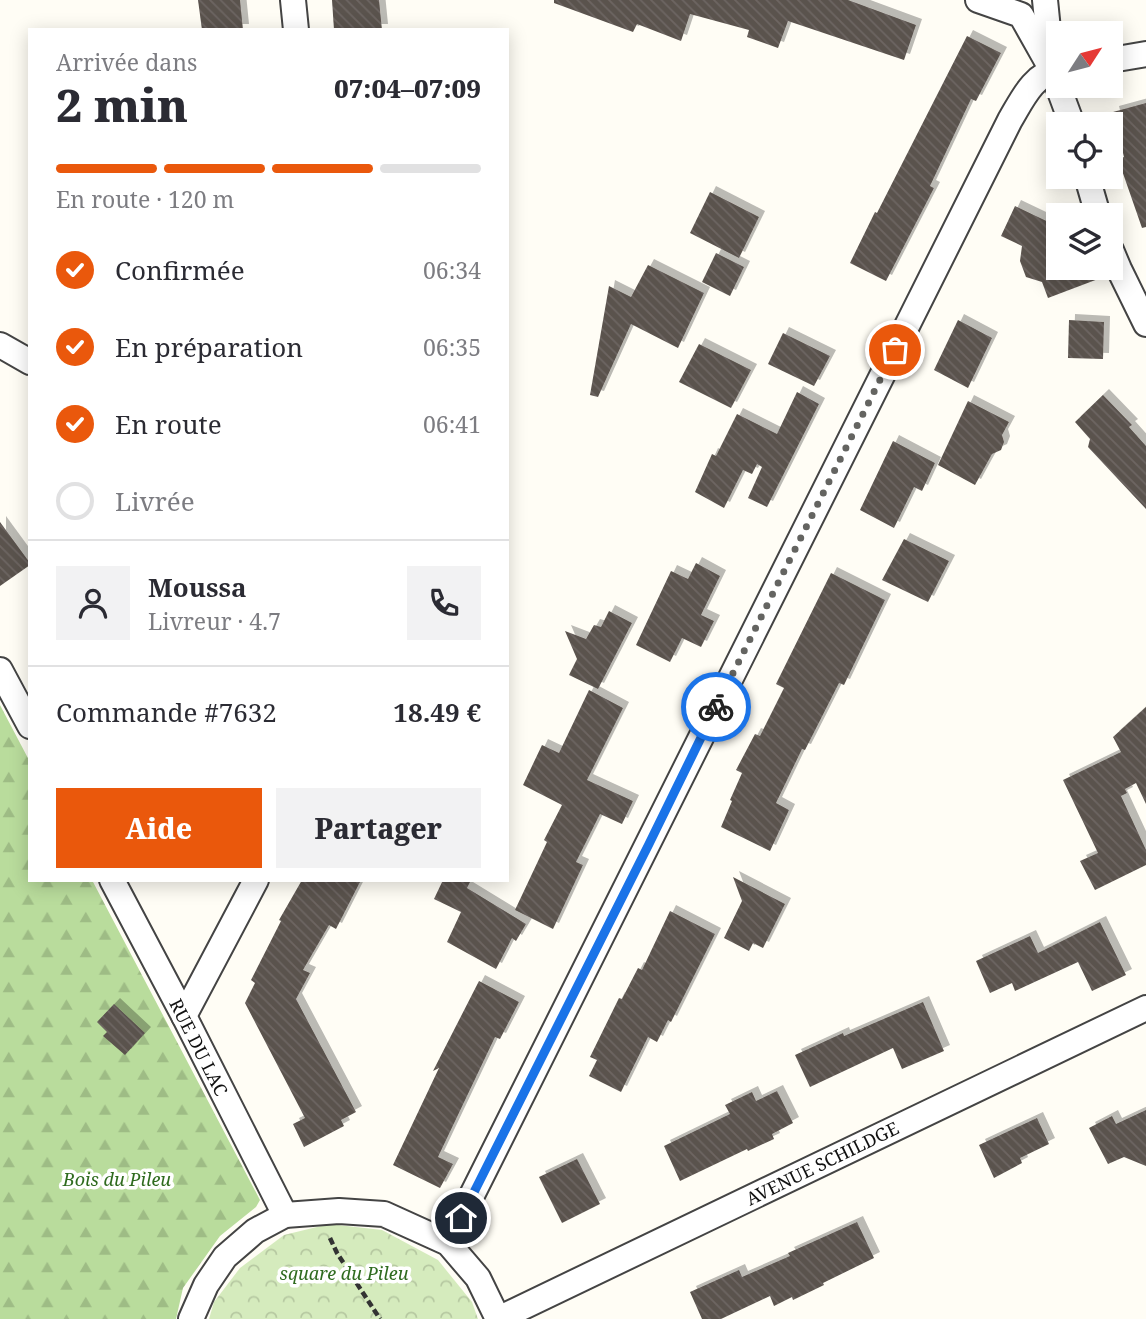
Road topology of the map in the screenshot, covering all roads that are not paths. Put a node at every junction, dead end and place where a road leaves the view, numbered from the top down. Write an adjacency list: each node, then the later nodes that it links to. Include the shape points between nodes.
1 (293, 0): 5 (street)
2 (978, 0): 7 (street, via 1021,15)
3 (1045, 0): 4 (street)
4 (1048, 21)
5 (296, 28)
6 (1146, 54): 8 (street)
7 (1046, 55)
8 (1124, 58)
9 (1046, 76): 21 (street, via 1029,87 1005,129)
10 (1123, 277): 11 (street)
11 (1146, 324)
12 (0, 345): 13 (street)
13 (28, 361)
14 (0, 670): 15 (street)
15 (28, 722)
16 (113, 882): 19 (street, RUE DU LAC)
17 (255, 882): 19 (street)
18 (1146, 1008): 23 (street, AVENUE SCHILDGE)
19 (184, 1016): 20 (street, RUE DU LAC)
20 (285, 1215): 21 (street, via 384,1214); 22 (street, via 255,1231 225,1257)
21 (448, 1243): 23 (street, via 478,1278)
22 (191, 1319)
23 (498, 1319)

